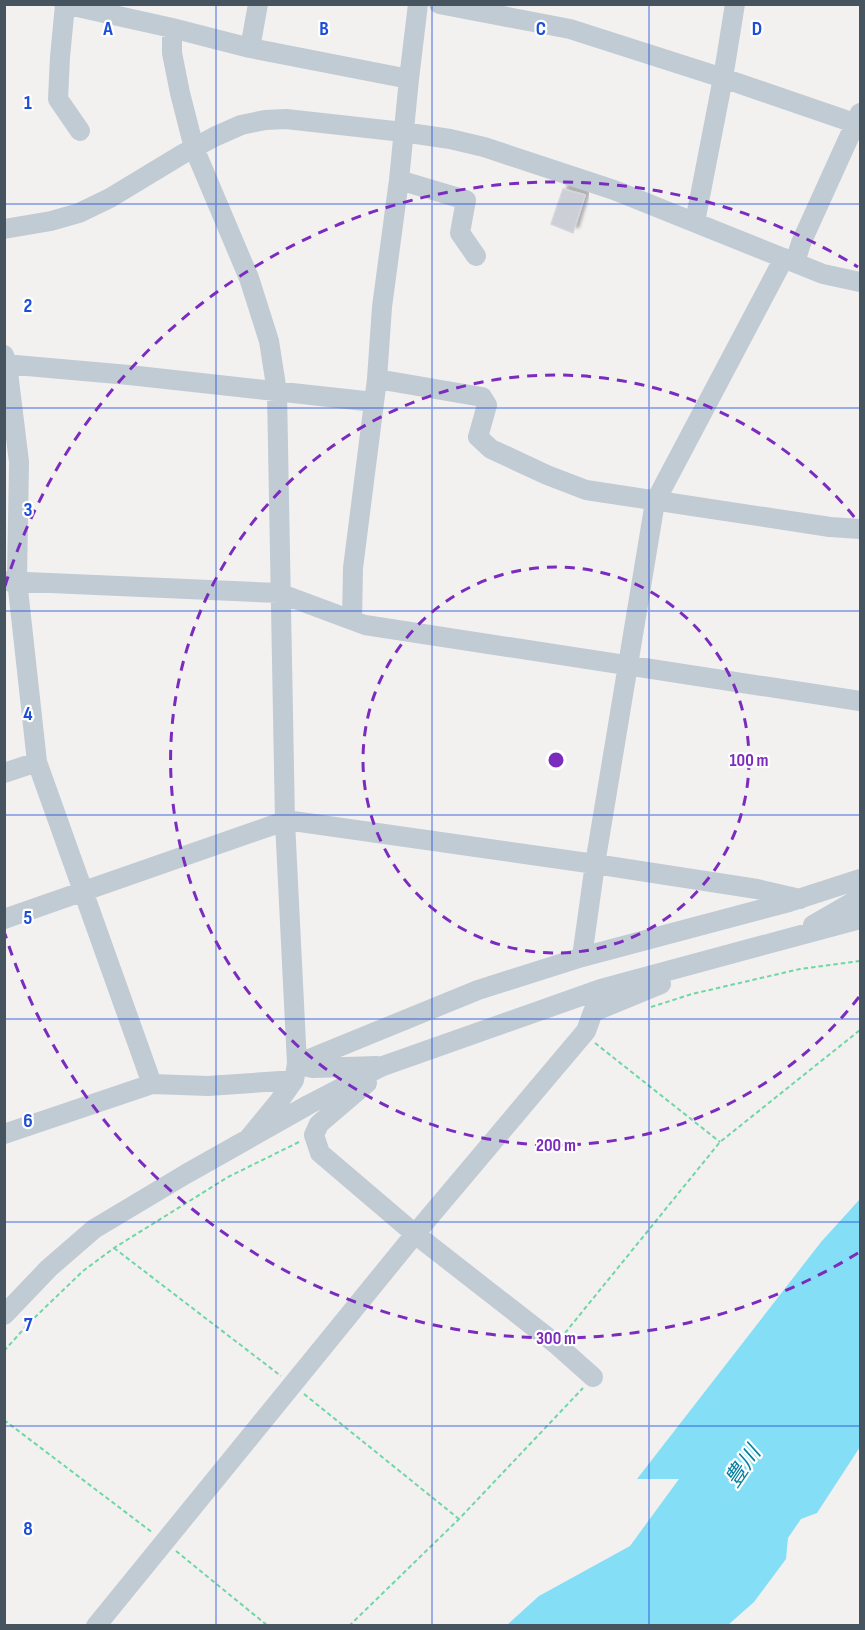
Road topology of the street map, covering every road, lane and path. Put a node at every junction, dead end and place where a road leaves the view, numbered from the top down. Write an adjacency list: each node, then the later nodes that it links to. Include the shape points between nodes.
1 (258, 4): 8 (street)
2 (418, 4): 10 (street)
3 (439, 4): 9 (street, via 570,29)
4 (735, 4): 9 (street)
5 (64, 5): 6 (street); 12 (street, via 58,99)
6 (124, 11): 7 (street)
7 (172, 28): 8 (street); 14 (street, via 172,53)
8 (250, 48): 10 (street)
9 (723, 78): 11 (street); 16 (street)
10 (409, 79): 13 (street)
11 (859, 120): 19 (street)
12 (80, 132)
13 (403, 132): 14 (street, via 265,120 241,125); 15 (street); 16 (street, via 484,147 614,190)
14 (194, 148): 17 (street, via 79,213); 23 (street, via 249,278 269,341)
15 (399, 180): 18 (street, via 466,200 460,233); 22 (street)
16 (695, 222): 19 (street)
17 (4, 229)
18 (476, 256)
19 (789, 260): 20 (street, via 823,274); 25 (street)
20 (861, 282)
21 (6, 361): 23 (street); 27 (street, via 19,462)
22 (377, 379): 24 (street); 25 (street, via 482,397 487,405 478,437 491,449 586,490)
23 (277, 392): 24 (street); 28 (street)
24 (374, 402): 29 (street, via 353,568)
25 (655, 502): 26 (street); 30 (street)
26 (861, 529)
27 (11, 580): 28 (street); 32 (street)
28 (279, 593): 29 (street); 34 (street)
29 (352, 620): 30 (street)
30 (627, 666): 31 (street); 35 (street)
31 (861, 701)
32 (37, 762): 33 (street); 37 (street)
33 (4, 774)
34 (285, 822): 35 (street); 37 (street); 50 (street)
35 (595, 864): 38 (street); 43 (street)
36 (861, 879): 38 (street)
37 (83, 892): 40 (street); 51 (street)
38 (800, 898): 43 (street)
39 (861, 898): 42 (street, via 813,924)
40 (4, 919)
41 (861, 919): 42 (street)
42 (806, 934): 45 (street)
43 (582, 957): 50 (street, via 478,990)
44 (861, 961): 46 (path, via 800,969)
45 (704, 962): 48 (street, via 686,974 593,1012); 49 (street, via 601,989)
46 (648, 1008)
47 (861, 1030): 55 (path)
48 (586, 1031): 55 (path, via 607,1054); 56 (street)
49 (377, 1069): 50 (street, via 313,1068); 53 (street, via 369,1082 319,1124); 54 (street)
50 (295, 1072): 51 (street, via 208,1086); 54 (street, via 280,1100)
51 (152, 1084): 52 (street)
52 (4, 1134)
53 (314, 1135): 56 (street, via 320,1153); 59 (path, via 228,1177 114,1248 83,1271)
54 (248, 1139): 57 (street, via 94,1229)
55 (720, 1142): 58 (path)
56 (416, 1234): 58 (street); 62 (street)
57 (6, 1312)
58 (556, 1344): 60 (street)
59 (4, 1351)
60 (593, 1377): 65 (path, via 459,1519)
61 (4, 1420): 62 (path)
62 (165, 1542): 63 (street); 64 (path)
63 (96, 1626)
64 (268, 1626)
65 (349, 1626)

